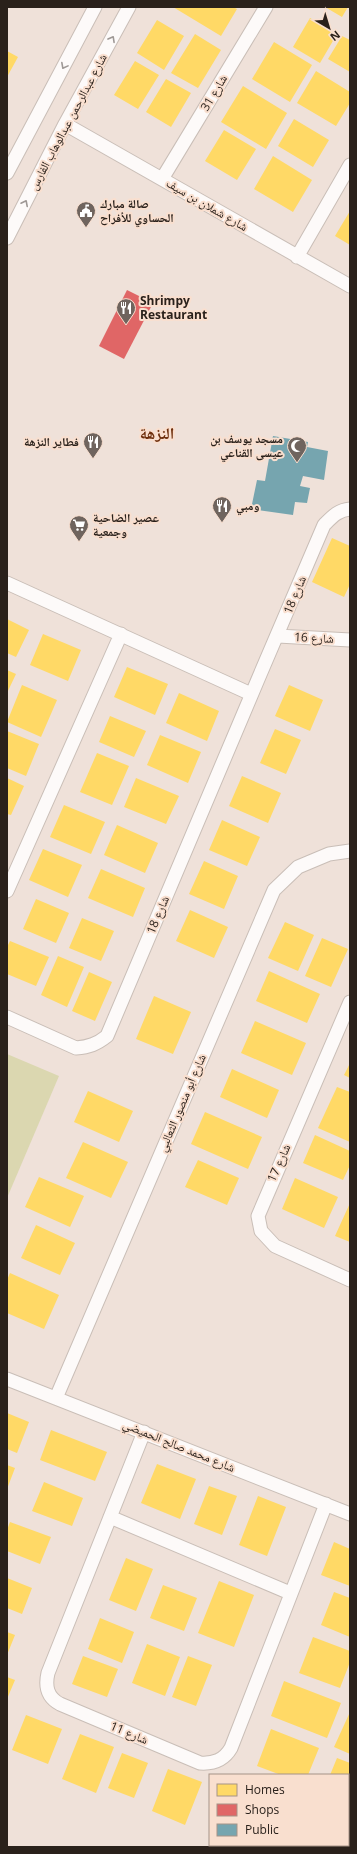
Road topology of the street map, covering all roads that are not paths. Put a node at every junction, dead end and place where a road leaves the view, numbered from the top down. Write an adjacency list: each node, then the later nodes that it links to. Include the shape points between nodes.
1 (95, 7): 6 (street, one-way to 6)
2 (129, 7): 4 (street, شارع عبدالرحمن عبدالوهاب الفارس, one-way to 2)
3 (266, 7): 7 (street, شارع 31)
4 (65, 124): 7 (street, شارع شملان بن سيف); 8 (street, شارع عبدالرحمن عبدالوهاب الفارس, one-way to 4)
5 (350, 165): 9 (street)
6 (7, 173)
7 (162, 179): 9 (street, شارع شملان بن سيف)
8 (7, 238)
9 (297, 257): 10 (street, شارع شملان بن سيف)
10 (350, 286)
11 (350, 509): 14 (street, شارع 18, via 333,515 324,525)
12 (7, 583): 13 (street)
13 (121, 634): 16 (street); 18 (street)
14 (278, 636): 15 (street, شارع 16); 16 (street, شارع 18)
15 (350, 640)
16 (251, 694): 20 (street, شارع 18, via 107,1036 99,1042 76,1048)
17 (350, 851): 23 (street, شارع أبو منصور الثعالبي, via 328,854 298,867 274,890)
18 (7, 891)
19 (350, 1002): 21 (street, شارع 17, via 258,1216 261,1231 275,1246)
20 (7, 1017)
21 (350, 1280)
22 (7, 1379): 23 (street, شارع محمد صالح الحميضي)
23 (56, 1398): 24 (street, شارع محمد صالح الحميضي)
24 (144, 1432): 25 (street, شارع محمد صالح الحميضي); 27 (street, شارع 11)
25 (326, 1504): 26 (street, شارع محمد صالح الحميضي); 28 (street, شارع 11)
26 (350, 1514)
27 (110, 1517): 28 (street); 28 (street, شارع 11, via 48,1673 47,1688 53,1699 60,1704 200,1763 219,1761 231,1748)
28 (290, 1593)

